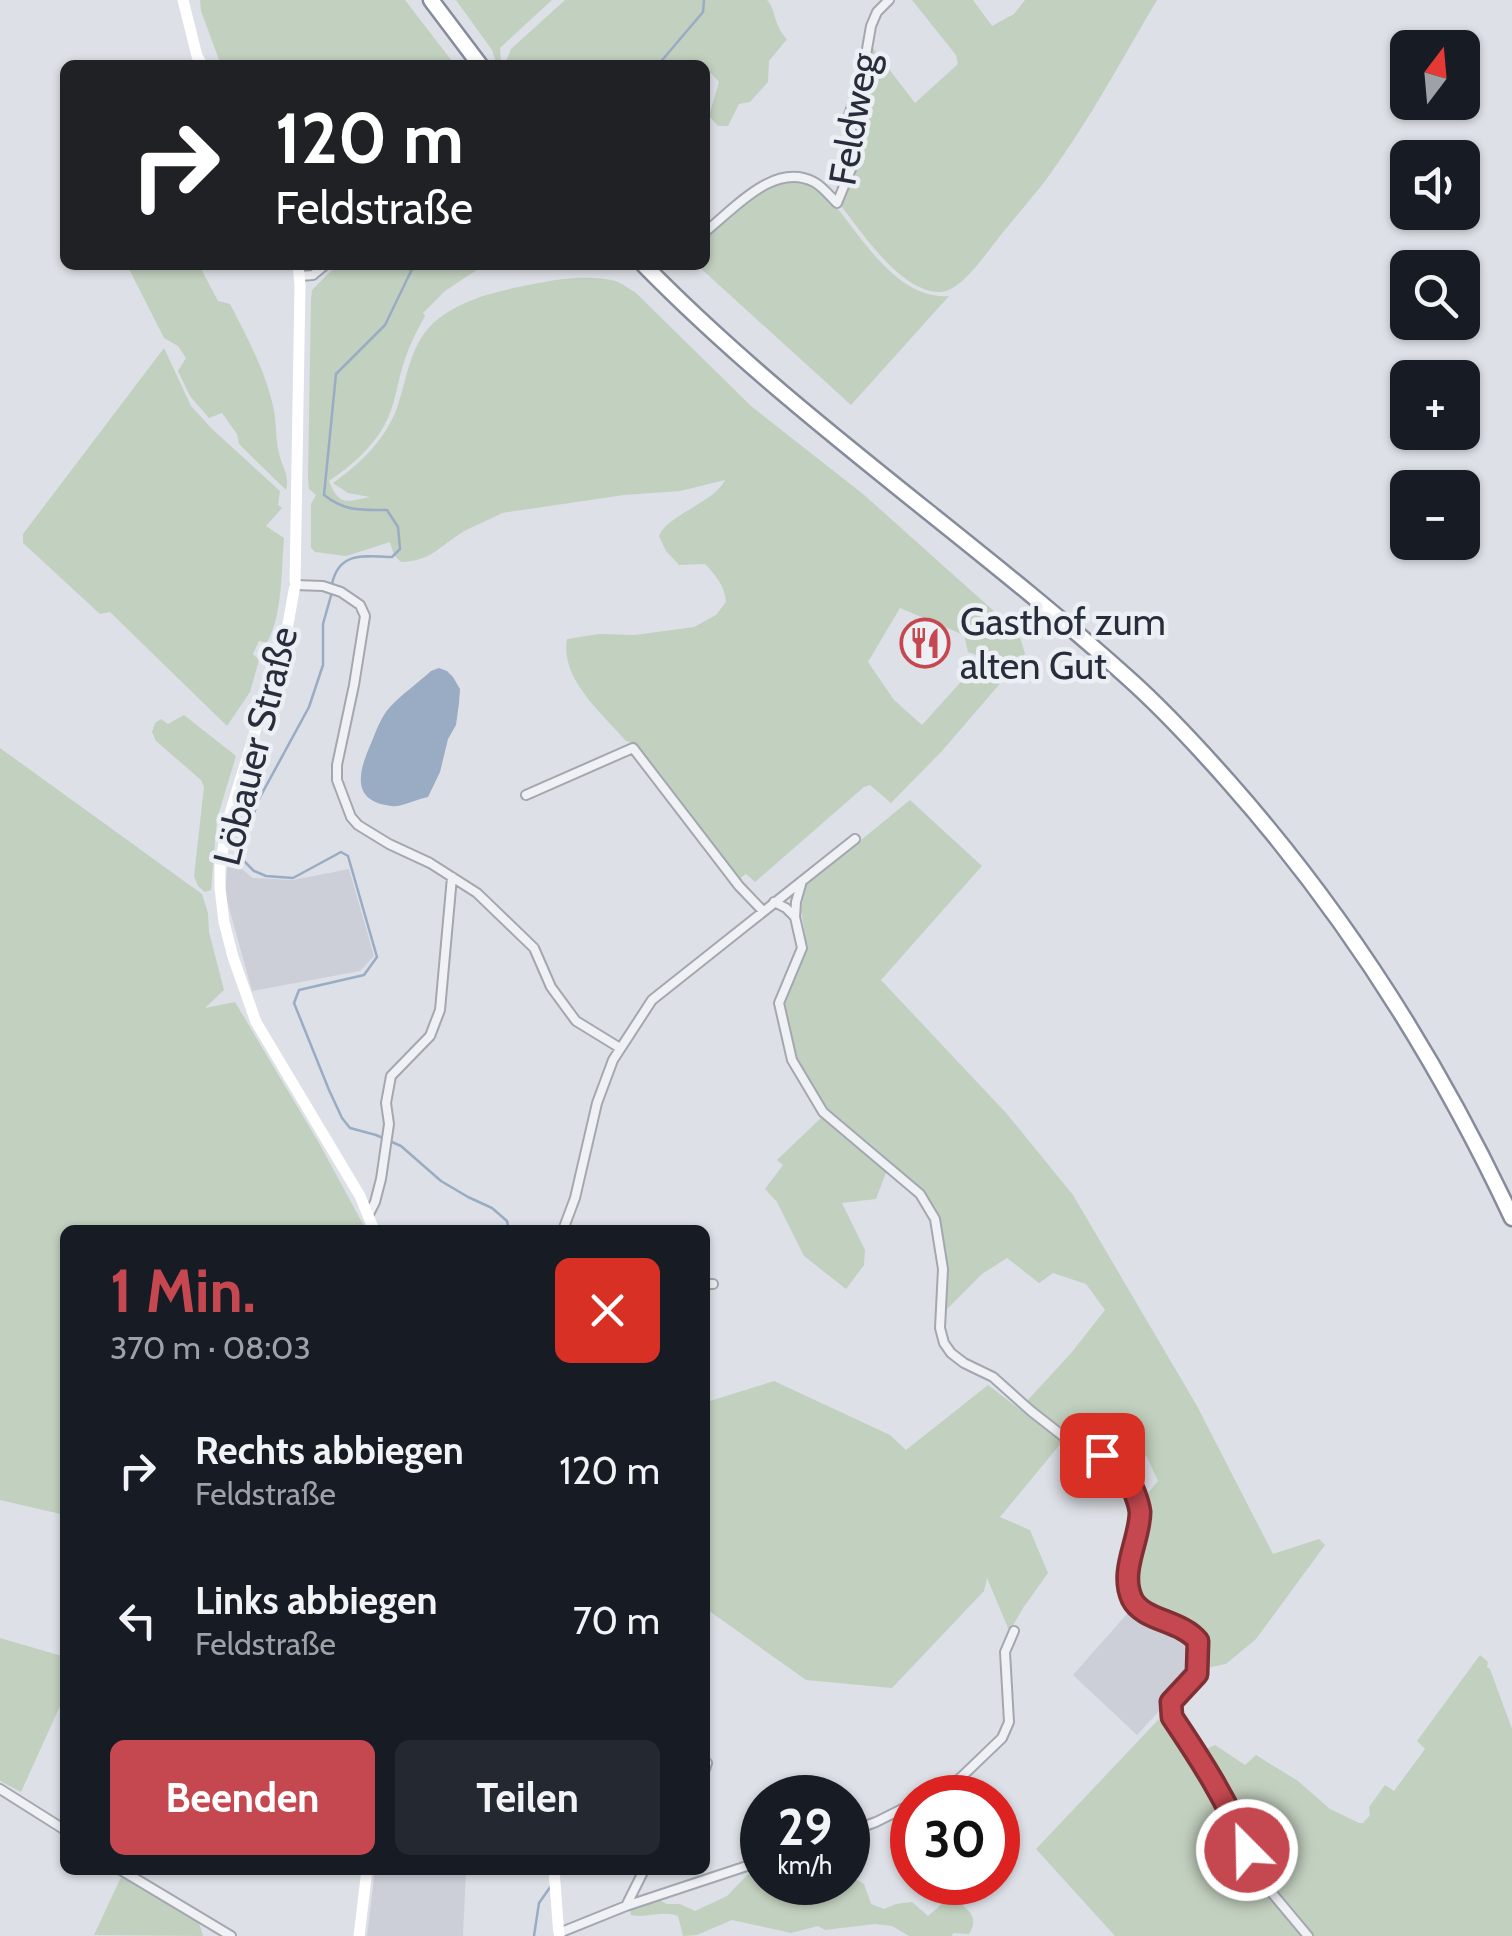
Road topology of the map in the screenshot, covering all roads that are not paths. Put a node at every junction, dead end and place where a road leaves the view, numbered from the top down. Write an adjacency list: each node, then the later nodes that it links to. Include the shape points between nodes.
1 (183, 0): 4 (main road)
2 (431, 0): 5 (highway)
3 (889, 0): 6 (street, Feldweg, via 870,26 850,115 854,154 836,204 817,183 794,174 758,189)
4 (199, 60)
5 (476, 60)
6 (710, 228)
7 (649, 270): 19 (highway, via 781,393 1131,680 1198,747 1346,928 1429,1059)
8 (299, 275): 9 (main road, Löbauer Straße)
9 (295, 586): 12 (street, via 341,592 365,616 337,765 351,817); 18 (main road, Löbauer Straße, via 228,820 220,888 233,957 256,1022)
10 (526, 795): 15 (street, via 633,748)
11 (855, 839): 13 (street)
12 (452, 877): 17 (street, via 478,892 534,948 576,1021); 18 (street, via 440,1010 430,1036 391,1076 386,1148)
13 (802, 881): 14 (street); 16 (street)
14 (774, 902): 15 (street); 16 (street)
15 (762, 910): 17 (street, via 652,1000)
16 (795, 917): 35 (street, via 802,948 779,1003 792,1060 823,1112 920,1194 936,1218 943,1269 940,1328 950,1353 993,1377 1068,1440 1116,1462 1130,1481 1140,1514 1129,1579 1133,1601 1198,1641 1197,1674 1171,1702 1172,1717 1220,1792 1262,1881)
17 (620, 1048): 21 (street, via 597,1104)
18 (368, 1214): 20 (main road, Löbauer Straße)
19 (1512, 1218)
20 (372, 1225)
21 (565, 1225)
22 (1014, 1631): 23 (street, via 1005,1652 1009,1722 1002,1738)
23 (963, 1775)
24 (0, 1789): 25 (street)
25 (60, 1827)
26 (740, 1868): 31 (street)
27 (129, 1875): 33 (street)
28 (366, 1875): 34 (main road)
29 (554, 1875): 32 (main road)
30 (642, 1875): 31 (street)
31 (626, 1906): 32 (street)
32 (559, 1934)
33 (231, 1936)
34 (359, 1936)
35 (1308, 1936)

